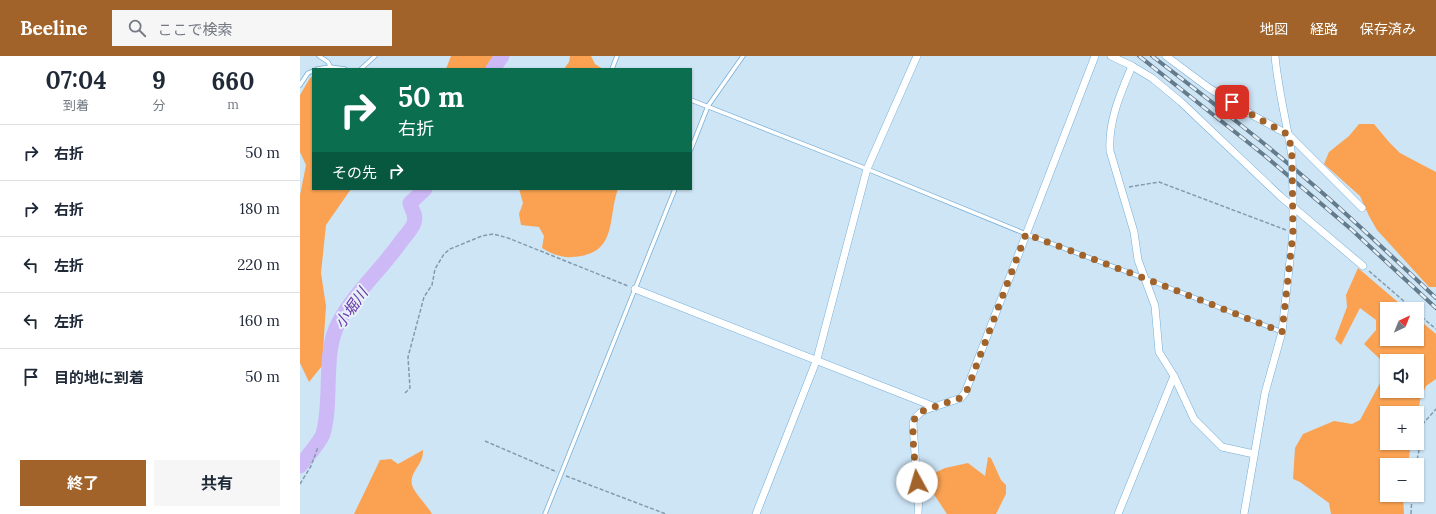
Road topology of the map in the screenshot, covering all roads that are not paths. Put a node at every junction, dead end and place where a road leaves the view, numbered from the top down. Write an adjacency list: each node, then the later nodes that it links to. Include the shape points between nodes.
1 (319, 56): 11 (lane, via 328,62)
2 (375, 56): 12 (lane)
3 (617, 56): 13 (lane)
4 (743, 56): 17 (lane)
5 (917, 56): 20 (street)
6 (1095, 56): 24 (street)
7 (1111, 56): 10 (street)
8 (1166, 56): 18 (street, via 1209,88)
9 (1275, 56): 18 (street)
10 (1132, 66): 22 (street, via 1152,78 1181,102 1280,196); 26 (street, via 1117,101 1109,142)
11 (331, 68)
12 (362, 68)
13 (612, 68)
14 (312, 71): 15 (lane)
15 (300, 85)
16 (692, 100): 17 (lane)
17 (708, 106): 19 (lane); 20 (lane)
18 (1289, 135): 22 (street, bridge); 23 (street)
19 (692, 146)
20 (867, 169): 24 (lane); 29 (street)
21 (675, 190): 27 (lane)
22 (1294, 206): 25 (street); 28 (street)
23 (1362, 208)
24 (1026, 234): 26 (lane); 31 (street, via 966,393 961,398)
25 (1363, 266)
26 (1144, 278): 28 (lane); 30 (street, via 1155,306 1159,352)
27 (635, 289): 29 (street); 33 (lane)
28 (1282, 332): 32 (street, via 1265,393)
29 (817, 359): 31 (street); 34 (street)
30 (1174, 376): 32 (street, via 1194,419 1222,447); 36 (street)
31 (936, 406): 35 (street, via 920,413 913,423 919,494)
32 (1254, 454): 37 (street)
33 (545, 514)
34 (756, 514)
35 (918, 514)
36 (1118, 514)
37 (1244, 514)

